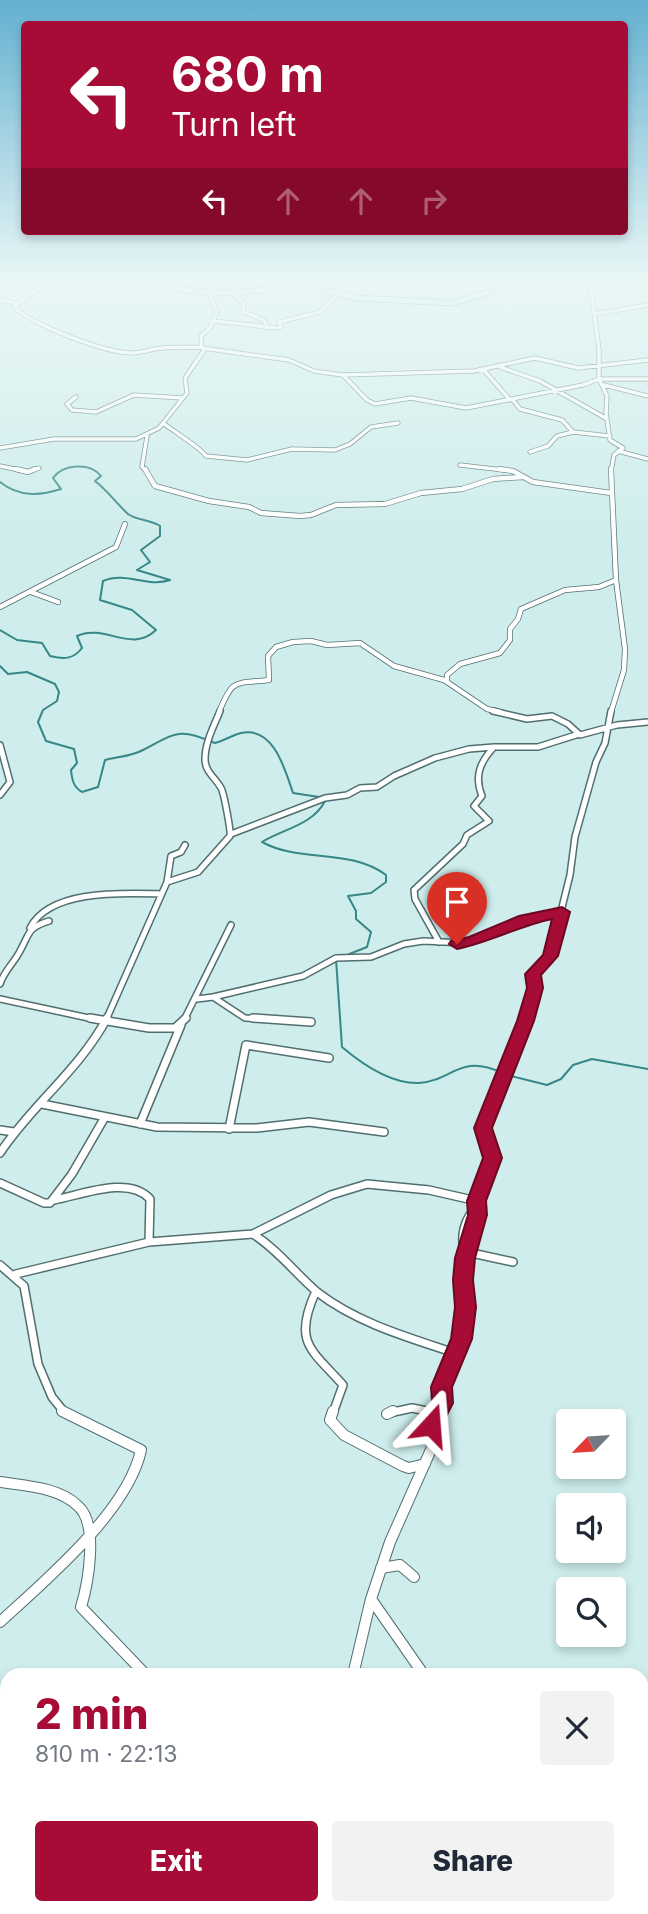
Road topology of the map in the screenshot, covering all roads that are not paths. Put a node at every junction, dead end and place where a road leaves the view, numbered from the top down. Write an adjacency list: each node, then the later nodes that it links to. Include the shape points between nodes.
1 (190, 370): 13 (street, via 185,378 188,392)
2 (312, 370): 7 (street)
3 (452, 370): 7 (street)
4 (484, 370): 14 (street)
5 (513, 370): 10 (street)
6 (600, 370): 9 (street)
7 (342, 375): 14 (street, via 375,404 411,398 466,408)
8 (648, 379): 9 (street)
9 (601, 382): 10 (street); 11 (street); 15 (street, via 607,396)
10 (553, 390): 14 (street); 15 (street, via 581,401)
11 (648, 396)
12 (76, 397): 13 (street, via 67,404 72,410 92,413 132,395)
13 (182, 398): 16 (street)
14 (512, 400): 18 (street, via 517,408 565,422)
15 (607, 419): 20 (street)
16 (163, 423): 17 (street, via 206,456 233,461 295,449 334,450 374,423); 19 (street)
17 (398, 423)
18 (573, 432): 20 (street); 22 (street)
19 (146, 436): 21 (street, via 42,440); 28 (street, via 142,467 155,486 261,513 306,516 336,505 385,504 493,479)
20 (610, 436): 23 (street, via 622,446)
21 (0, 448)
22 (530, 452)
23 (618, 452): 24 (street); 29 (street, via 611,465)
24 (648, 459)
25 (460, 465): 28 (street, via 513,471)
26 (0, 466): 27 (street, via 28,472)
27 (39, 468)
28 (523, 477): 29 (street)
29 (611, 493): 31 (street)
30 (125, 524): 32 (street, via 116,547)
31 (615, 580): 35 (street, via 596,588 541,597 522,608 502,651 460,664 447,675); 37 (street, via 626,656)
32 (31, 592): 33 (street); 34 (street)
33 (58, 602)
34 (0, 607)
35 (447, 682): 38 (street, via 495,712 533,719 552,716); 42 (street, via 394,666 360,643 327,645 307,640 276,647 268,656 268,680 229,688 208,741 205,761 222,789)
36 (648, 722): 37 (street)
37 (606, 727): 38 (street); 46 (street, via 575,837)
38 (579, 734): 40 (street, via 538,747)
39 (0, 745): 41 (street, via 10,782)
40 (495, 747): 42 (street, via 435,758 377,787 325,798); 50 (street, via 476,774 482,796 474,806 489,821 467,835 414,890)
41 (0, 794)
42 (231, 834): 44 (street, via 198,872)
43 (185, 845): 44 (street, via 170,856)
44 (167, 882): 45 (street)
45 (161, 894): 49 (street, via 118,893 64,901 44,911); 55 (street)
46 (562, 912): 50 (street, via 524,920 465,943); 69 (street, via 550,956 533,974 535,988 526,1021 487,1114 483,1134 493,1158)
47 (49, 921): 49 (street)
48 (231, 925): 54 (street)
49 (30, 928): 51 (street)
50 (439, 942): 52 (street, via 404,944 371,957 336,958 303,976)
51 (0, 984)
52 (213, 997): 54 (street); 56 (street, via 245,1018)
53 (0, 999): 55 (street)
54 (197, 999): 57 (street)
55 (106, 1022): 57 (street, via 167,1029); 59 (street)
56 (311, 1022)
57 (181, 1025): 61 (street)
58 (329, 1058): 62 (street, via 246,1045)
59 (42, 1104): 60 (street); 64 (street)
60 (106, 1117): 61 (street); 68 (street)
61 (140, 1124): 62 (street)
62 (229, 1129): 65 (street, via 309,1122)
63 (0, 1130): 64 (street)
64 (14, 1132): 66 (street)
65 (384, 1132)
66 (0, 1153)
67 (0, 1183): 68 (street, via 44,1203)
68 (54, 1200): 71 (street, via 120,1186 143,1191 150,1199)
69 (477, 1203): 70 (street, via 429,1190 367,1184 331,1195); 72 (street, via 463,1236)
70 (254, 1234): 71 (street); 76 (street)
71 (149, 1242): 75 (street)
72 (466, 1253): 73 (street); 77 (street, via 466,1307 462,1339)
73 (513, 1262)
74 (0, 1265): 75 (street)
75 (16, 1274): 82 (street, via 31,1301 31,1332 49,1392 62,1412 141,1450 136,1473)
76 (316, 1291): 77 (street, via 362,1321); 80 (street, via 305,1319 311,1350 343,1385 330,1420 344,1435 403,1466)
77 (455, 1353): 78 (street)
78 (437, 1413): 79 (street, via 418,1406); 80 (street)
79 (387, 1414)
80 (425, 1464): 83 (street, via 400,1514)
81 (0, 1482): 82 (street, via 48,1490 69,1499 79,1506)
82 (89, 1536): 86 (street); 87 (street, via 89,1582 81,1607)
83 (381, 1568): 84 (street, via 400,1565); 85 (street)
84 (414, 1577)
85 (371, 1599): 88 (street); 89 (street)
86 (0, 1622)
87 (139, 1668)
88 (356, 1668)
89 (419, 1668)

